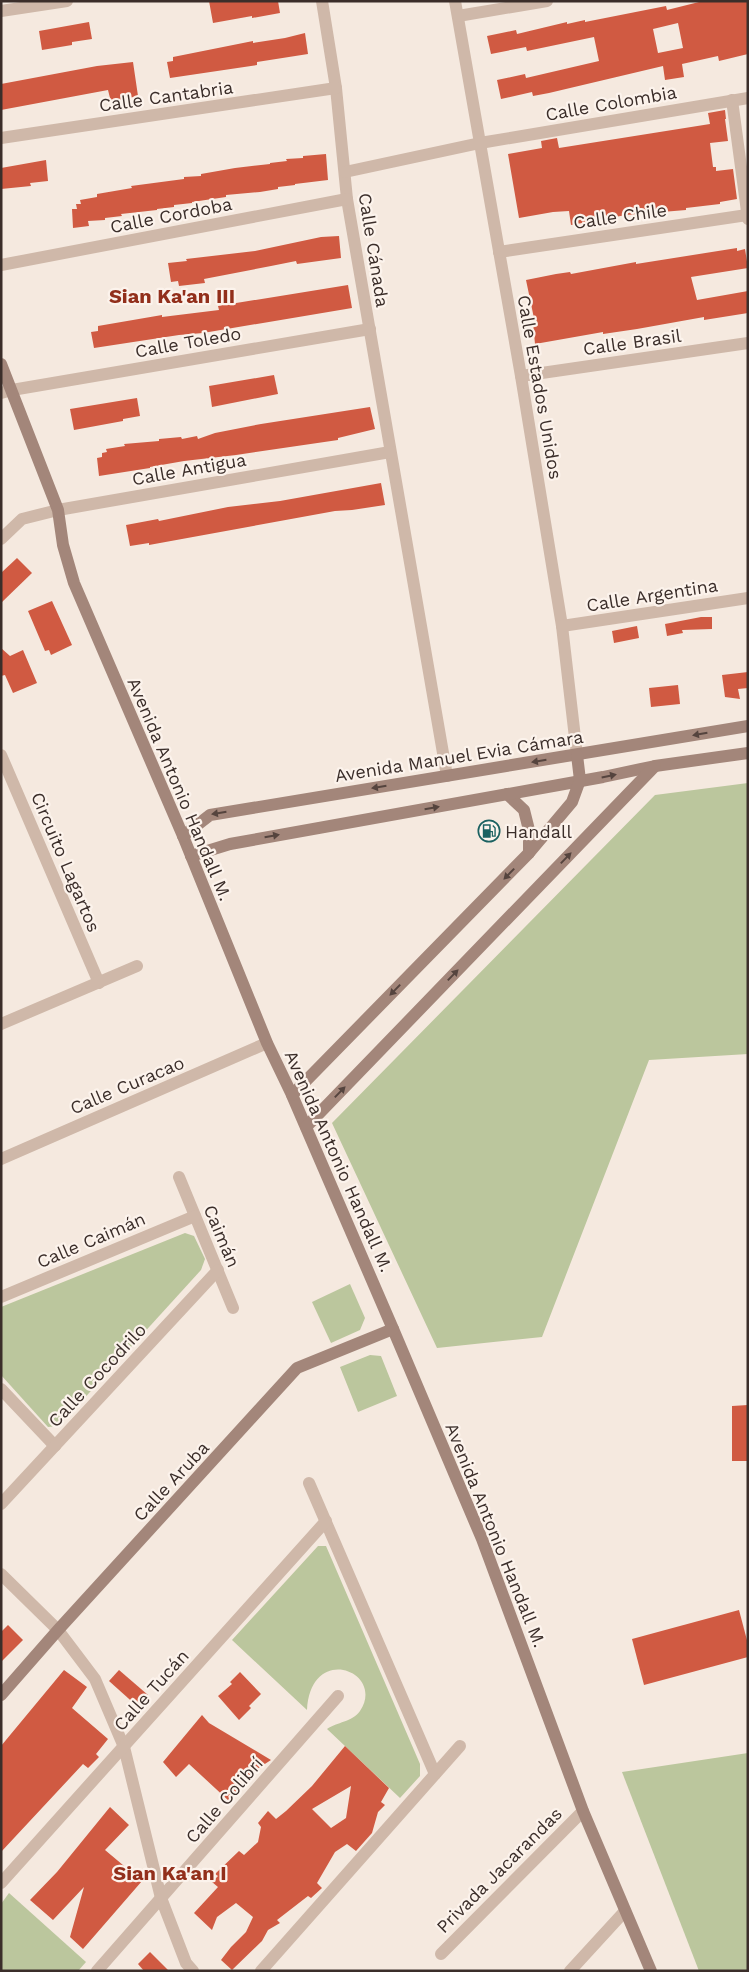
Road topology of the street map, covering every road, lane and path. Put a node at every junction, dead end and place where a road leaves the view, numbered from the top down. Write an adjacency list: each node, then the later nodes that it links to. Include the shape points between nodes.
1 (67, 1): 5 (street)
2 (322, 1): 7 (street, Calle Cánada)
3 (455, 1): 6 (street, Calle Estados Unidos)
4 (547, 1): 6 (street)
5 (1, 12)
6 (458, 16): 11 (street, Calle Estados Unidos)
7 (336, 88): 10 (street, Calle Cantabria); 12 (street, Calle Cánada)
8 (748, 98): 9 (street, Calle Colombia)
9 (732, 100): 11 (street, Calle Colombia); 14 (street)
10 (1, 138)
11 (480, 143): 12 (street, Calle Colombia); 16 (street, Calle Estados Unidos)
12 (345, 172): 13 (street, Calle Cánada)
13 (348, 199): 17 (street, Calle Cordoba); 18 (street, Calle Cánada)
14 (747, 216): 15 (street); 16 (street, Calle Chile)
15 (748, 219)
16 (499, 252): 21 (street, Calle Estados Unidos)
17 (1, 265)
18 (370, 329): 22 (street, Calle Toledo); 23 (street, Calle Cánada)
19 (748, 343): 21 (street, Calle Brasil)
20 (1, 364): 22 (street, Avenida Antonio Handall M.)
21 (521, 376): 27 (street, Calle Estados Unidos)
22 (7, 391): 24 (street, Avenida Antonio Handall M.)
23 (390, 452): 24 (street, Calle Antigua); 33 (street, Calle Cánada)
24 (58, 510): 25 (street, Calle Antigua, via 22,519); 36 (street, Avenida Antonio Handall M., via 62,545 74,583)
25 (1, 540)
26 (748, 598): 27 (street, Calle Argentina)
27 (562, 626): 31 (street, Calle Estados Unidos)
28 (748, 726): 31 (street, Avenida Manuel Evia Cámara, one-way to 31)
29 (748, 753): 32 (street)
30 (1, 755): 40 (street, Circuito Lagartos)
31 (577, 755): 33 (street, Avenida Manuel Evia Cámara, one-way to 33); 34 (street, Calle Estados Unidos)
32 (655, 766): 34 (street, one-way to 32); 44 (street, one-way to 32)
33 (447, 776): 36 (street, Avenida Manuel Evia Cámara, one-way to 36, via 210,815)
34 (580, 780): 35 (street); 37 (street, via 572,802)
35 (506, 794): 37 (street, via 524,810); 38 (street, one-way to 35, via 230,844)
36 (183, 836): 38 (street, Avenida Antonio Handall M.)
37 (530, 853): 43 (street, one-way to 43)
38 (191, 856): 42 (street, Avenida Antonio Handall M.)
39 (137, 966): 40 (street)
40 (99, 982): 41 (street)
41 (1, 1024)
42 (267, 1043): 43 (street, Avenida Antonio Handall M.); 45 (street, Calle Curacao)
43 (292, 1095): 44 (street, Avenida Antonio Handall M.)
44 (306, 1127): 51 (street, Avenida Antonio Handall M.)
45 (1, 1159)
46 (179, 1177): 47 (street, Caimán)
47 (195, 1216): 48 (street, Caimán); 49 (street, Calle Caimán)
48 (218, 1270): 50 (street, Caimán); 53 (street, Calle Cocodrilo)
49 (1, 1297)
50 (234, 1308)
51 (393, 1328): 58 (street, Calle Aruba, via 298,1368); 64 (street, Avenida Antonio Handall M., via 482,1539)
52 (1, 1389): 53 (street)
53 (55, 1446): 55 (street, Calle Cocodrilo)
54 (309, 1483): 56 (street)
55 (1, 1504)
56 (326, 1521): 62 (street, Calle Tucán); 63 (street)
57 (1, 1574): 58 (street)
58 (58, 1630): 59 (street, Calle Aruba); 62 (street, via 95,1679)
59 (1, 1695)
60 (338, 1696): 66 (street, Calle Colibrí)
61 (460, 1746): 63 (street)
62 (124, 1747): 65 (street, Calle Tucán); 66 (street)
63 (435, 1774): 71 (street)
64 (583, 1811): 67 (street, Avenida Antonio Handall M.); 68 (street, Privada Jacarandas)
65 (1, 1883)
66 (161, 1898): 69 (street, Calle Colibrí); 70 (street, via 186,1963)
67 (625, 1912): 72 (street); 73 (street, Avenida Antonio Handall M.)
68 (441, 1954)
69 (97, 1971)
70 (193, 1971)
71 (261, 1971)
72 (570, 1971)
73 (651, 1971)

